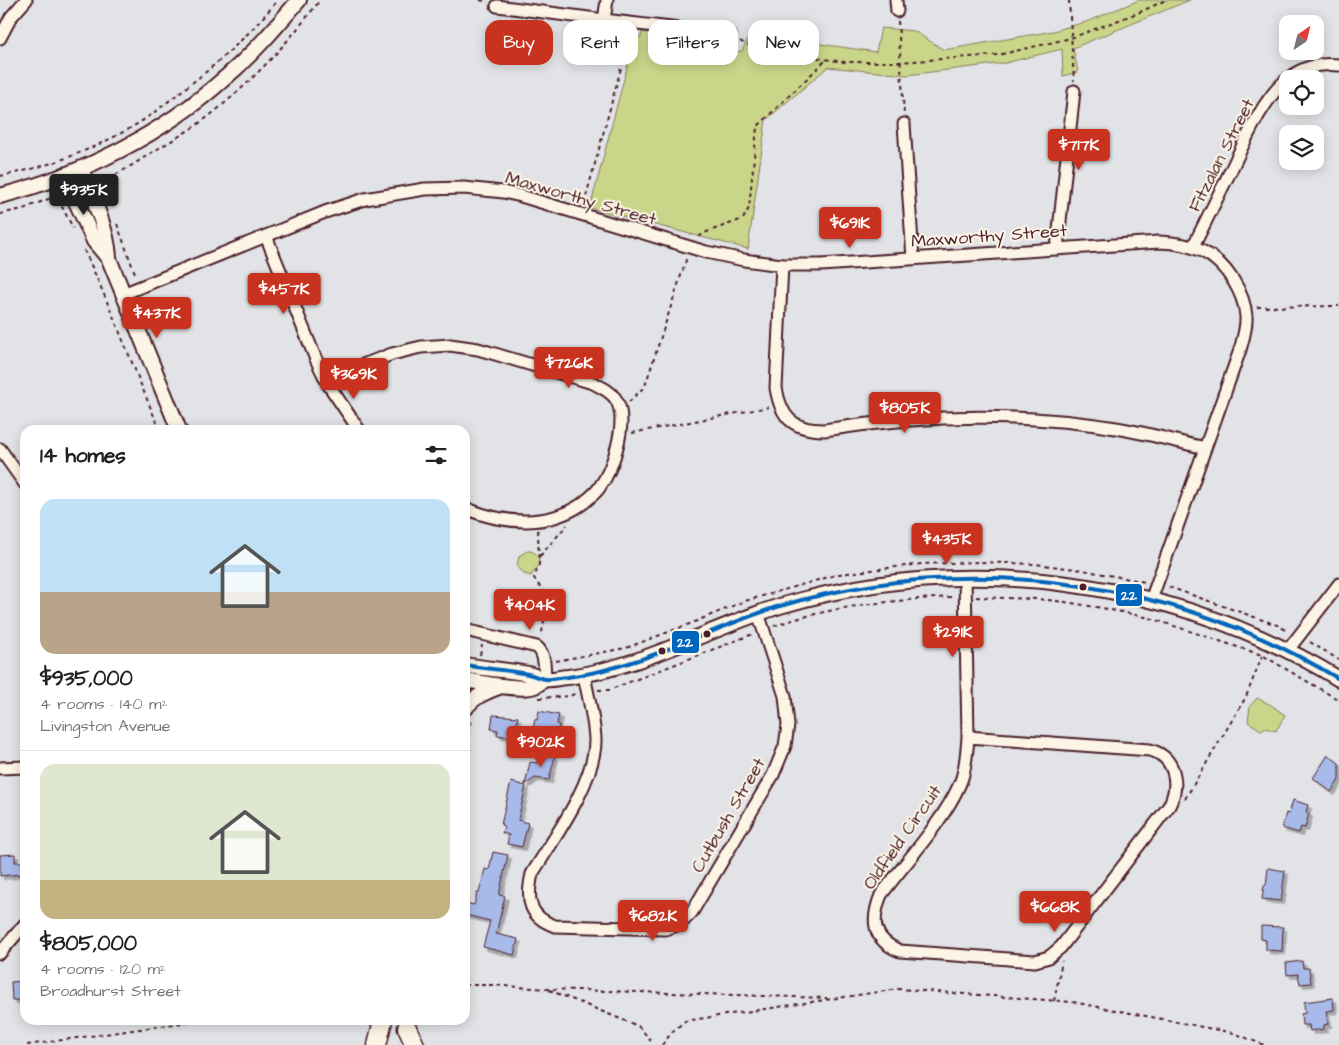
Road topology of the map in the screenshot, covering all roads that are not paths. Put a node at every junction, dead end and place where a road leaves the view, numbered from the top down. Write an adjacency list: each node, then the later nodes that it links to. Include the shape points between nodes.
1 (26, 0): 6 (street, via 10,17)
2 (299, 0): 10 (street, via 226,78 176,116)
3 (607, 0): 5 (street)
4 (497, 6): 5 (street)
5 (604, 20)
6 (0, 38)
7 (1339, 65): 14 (street, Fitzalan Street, via 1325,64 1301,70 1287,79 1270,98 1250,130)
8 (1074, 91): 15 (street)
9 (904, 124): 16 (street)
10 (81, 169): 11 (street); 17 (street, via 104,230)
11 (64, 176): 12 (street); 17 (street, via 94,241)
12 (0, 196)
13 (266, 236): 18 (street, Maxworthy Street, via 365,199 425,189 464,188 503,192 581,214 692,252); 19 (street, Maxworthy Street); 20 (street)
14 (1193, 247): 15 (street, Maxworthy Street, via 1159,242); 23 (street, Maxworthy Street, via 1226,268 1247,318 1240,350)
15 (1057, 249): 16 (street, Maxworthy Street)
16 (913, 258): 18 (street, Maxworthy Street)
17 (109, 259): 19 (street)
18 (782, 265): 23 (street, via 776,388 785,416 796,425 809,430 824,430 930,418 1019,418 1113,428)
19 (123, 294): 21 (street)
20 (328, 384): 22 (street); 26 (street, via 392,354 450,345 478,349 593,383 605,388 615,398 621,418 620,436 599,489 581,505 552,517 516,522)
21 (177, 425)
22 (355, 425)
23 (1205, 448): 29 (street, Maxworthy Street)
24 (0, 449): 25 (street)
25 (20, 477)
26 (470, 510)
27 (964, 578): 29 (street, via 1063,583); 30 (street, via 861,588); 40 (street, Oldfield Circuit)
28 (1339, 584): 32 (street)
29 (1150, 600): 32 (street, via 1220,622)
30 (758, 613): 34 (street, via 636,660); 34 (street, Cutbush Street, via 787,706 788,725 782,756 692,912 680,924 666,929 555,926 538,918 532,908 529,888 532,874 580,794 592,762 595,741)
31 (470, 631): 35 (street, via 538,647 544,658)
32 (1288, 650): 36 (street)
33 (470, 666): 35 (street, via 531,674)
34 (584, 675): 35 (street)
35 (545, 679): 38 (street, via 536,686)
36 (1339, 679)
37 (470, 681): 38 (street)
38 (502, 686): 39 (street)
39 (470, 702)
40 (968, 737): 40 (street, Oldfield Circuit, via 1150,750 1161,754 1170,763 1176,786 1169,806 1061,948 1049,957 1035,961 900,951 880,939 876,928 876,908 881,895 938,820 961,780 967,759)
41 (20, 767): 42 (street)
42 (0, 768)
43 (20, 930): 44 (street)
44 (0, 953)
45 (383, 1025): 48 (main road)
46 (384, 1025): 49 (street)
47 (407, 1031): 50 (main road)
48 (377, 1045)
49 (385, 1045)
50 (415, 1045)

